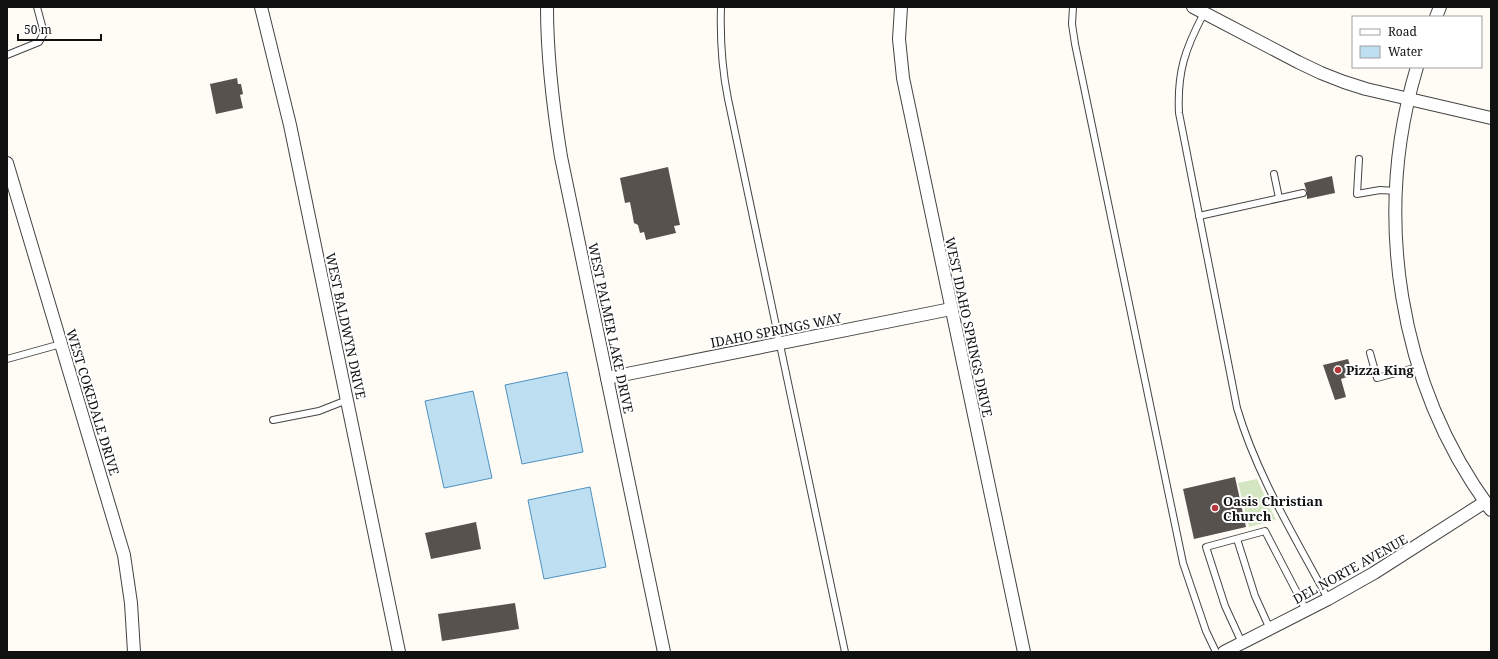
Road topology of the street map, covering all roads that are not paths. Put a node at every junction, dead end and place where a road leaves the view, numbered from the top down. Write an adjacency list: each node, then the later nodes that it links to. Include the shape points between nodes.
1 (38, 7): 8 (lane, via 44,33 38,42)
2 (261, 7): 26 (street, WEST BALDWYN DRIVE, via 290,125)
3 (547, 7): 25 (street, WEST PALMER LAKE DRIVE, via 554,118)
4 (720, 7): 21 (lane, via 723,73)
5 (901, 7): 19 (street, WEST IDAHO SPRINGS DRIVE, via 899,39 903,78)
6 (1072, 7): 39 (lane, via 1075,44 1184,563 1206,631)
7 (1198, 10): 10 (street, via 1321,73 1366,89); 18 (lane, via 1184,54 1178,93 1179,113)
8 (7, 55)
9 (1417, 68): 10 (street)
10 (1408, 98): 11 (street); 15 (street)
11 (1491, 118)
12 (1359, 159): 15 (lane, via 1357,194 1380,190)
13 (7, 163): 20 (street, WEST COKEDALE DRIVE)
14 (1274, 174): 17 (lane)
15 (1396, 191): 24 (street, via 1398,267 1407,324)
16 (1303, 193): 17 (lane)
17 (1279, 198): 18 (lane)
18 (1199, 216): 30 (lane, via 1244,433 1257,465)
19 (951, 309): 21 (street, IDAHO SPRINGS WAY); 38 (street, WEST IDAHO SPRINGS DRIVE)
20 (61, 344): 23 (lane); 34 (street, WEST COKEDALE DRIVE, via 124,555 131,603)
21 (780, 344): 25 (street, IDAHO SPRINGS WAY); 37 (lane)
22 (1370, 353): 24 (lane, via 1377,378)
23 (7, 359)
24 (1418, 367): 28 (street, via 1445,433)
25 (607, 378): 36 (street, WEST PALMER LAKE DRIVE)
26 (347, 400): 27 (lane, via 319,411); 35 (street, WEST BALDWYN DRIVE)
27 (273, 420)
28 (1488, 506): 30 (street, DEL NORTE AVENUE)
29 (1237, 539): 31 (lane, via 1266,531); 32 (lane, via 1255,596); 33 (lane, via 1206,547 1223,600)
30 (1328, 599): 31 (street, DEL NORTE AVENUE)
31 (1306, 610): 32 (street, DEL NORTE AVENUE)
32 (1270, 629): 33 (street, DEL NORTE AVENUE)
33 (1242, 643): 40 (street, DEL NORTE AVENUE)
34 (134, 652)
35 (398, 652)
36 (664, 652)
37 (845, 652)
38 (1024, 652)
39 (1216, 652)
40 (1224, 652)

